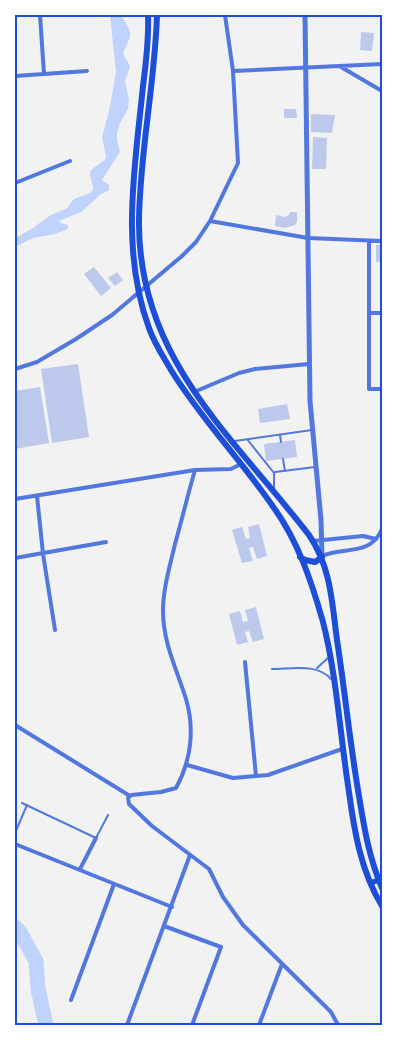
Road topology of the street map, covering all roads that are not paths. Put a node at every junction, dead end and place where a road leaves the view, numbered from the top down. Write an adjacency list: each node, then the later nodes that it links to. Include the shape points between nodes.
1 (40, 15): 11 (street)
2 (148, 15): 32 (highway, via 131,213 138,290 158,348 192,401)
3 (157, 15): 25 (highway, via 141,180 139,246 147,293 161,333)
4 (225, 15): 10 (street)
5 (305, 15): 7 (street)
6 (382, 64): 8 (street)
7 (306, 66): 8 (street); 10 (street); 17 (street)
8 (339, 66): 13 (street)
9 (87, 71): 11 (street)
10 (233, 71): 16 (street, via 238,166)
11 (44, 74): 12 (street)
12 (15, 76)
13 (382, 91)
14 (70, 161): 15 (street)
15 (15, 183)
16 (210, 221): 17 (street); 23 (street, via 189,250 112,315 37,362)
17 (308, 238): 18 (street); 22 (street)
18 (369, 241): 19 (street); 20 (street)
19 (382, 241)
20 (369, 313): 21 (street); 24 (street, via 369,389)
21 (382, 313)
22 (309, 364): 25 (street, via 255,369); 26 (street)
23 (15, 369)
24 (382, 389)
25 (194, 392): 29 (highway)
26 (312, 430): 27 (lane); 33 (street)
27 (280, 435): 28 (lane); 30 (lane)
28 (247, 439): 29 (lane); 36 (lane)
29 (234, 442): 37 (highway)
30 (281, 442)
31 (283, 459): 35 (lane)
32 (240, 464): 34 (street, via 231,469); 46 (highway, via 275,508)
33 (315, 467): 35 (lane); 42 (street)
34 (195, 470): 38 (street); 57 (street, via 167,575 163,611 166,641 189,715)
35 (285, 471): 36 (lane)
36 (274, 473): 37 (lane)
37 (274, 492): 43 (highway)
38 (37, 496): 39 (street); 45 (street)
39 (15, 499)
40 (382, 529): 41 (street)
41 (376, 539): 42 (street, via 363,536); 47 (street, via 368,546)
42 (322, 540): 43 (street); 47 (street)
43 (313, 541): 47 (highway)
44 (106, 542): 45 (street)
45 (43, 554): 48 (street); 49 (street)
46 (300, 556): 47 (highway, via 310,562); 50 (highway)
47 (322, 556): 69 (highway, via 332,598 354,769 369,852)
48 (15, 558)
49 (55, 630)
50 (330, 654): 52 (lane); 54 (highway)
51 (245, 662): 58 (street)
52 (317, 668): 53 (lane); 54 (lane)
53 (272, 670)
54 (334, 682): 56 (highway)
55 (15, 725): 59 (street)
56 (342, 750): 58 (street, via 268,775); 67 (highway, via 352,816)
57 (187, 765): 58 (street, via 233,778); 59 (street, via 176,788)
58 (256, 776)
59 (130, 796): 66 (street, via 129,804)
60 (22, 803): 61 (lane)
61 (27, 805): 63 (lane); 64 (lane)
62 (108, 815): 64 (lane)
63 (15, 833)
64 (96, 838): 68 (street)
65 (15, 844): 68 (street)
66 (190, 855): 73 (street); 75 (street, via 209,869 222,897 239,920)
67 (363, 860): 69 (highway); 72 (highway)
68 (80, 869): 70 (street)
69 (378, 880): 71 (highway); 72 (highway)
70 (114, 884): 73 (street); 76 (street)
71 (382, 888)
72 (381, 905)
73 (172, 907): 74 (street)
74 (164, 926): 77 (street); 78 (street, via 221,947)
75 (282, 964): 79 (street); 80 (street, via 331,1012)
76 (70, 1000)
77 (127, 1025)
78 (192, 1025)
79 (258, 1025)
80 (338, 1025)

